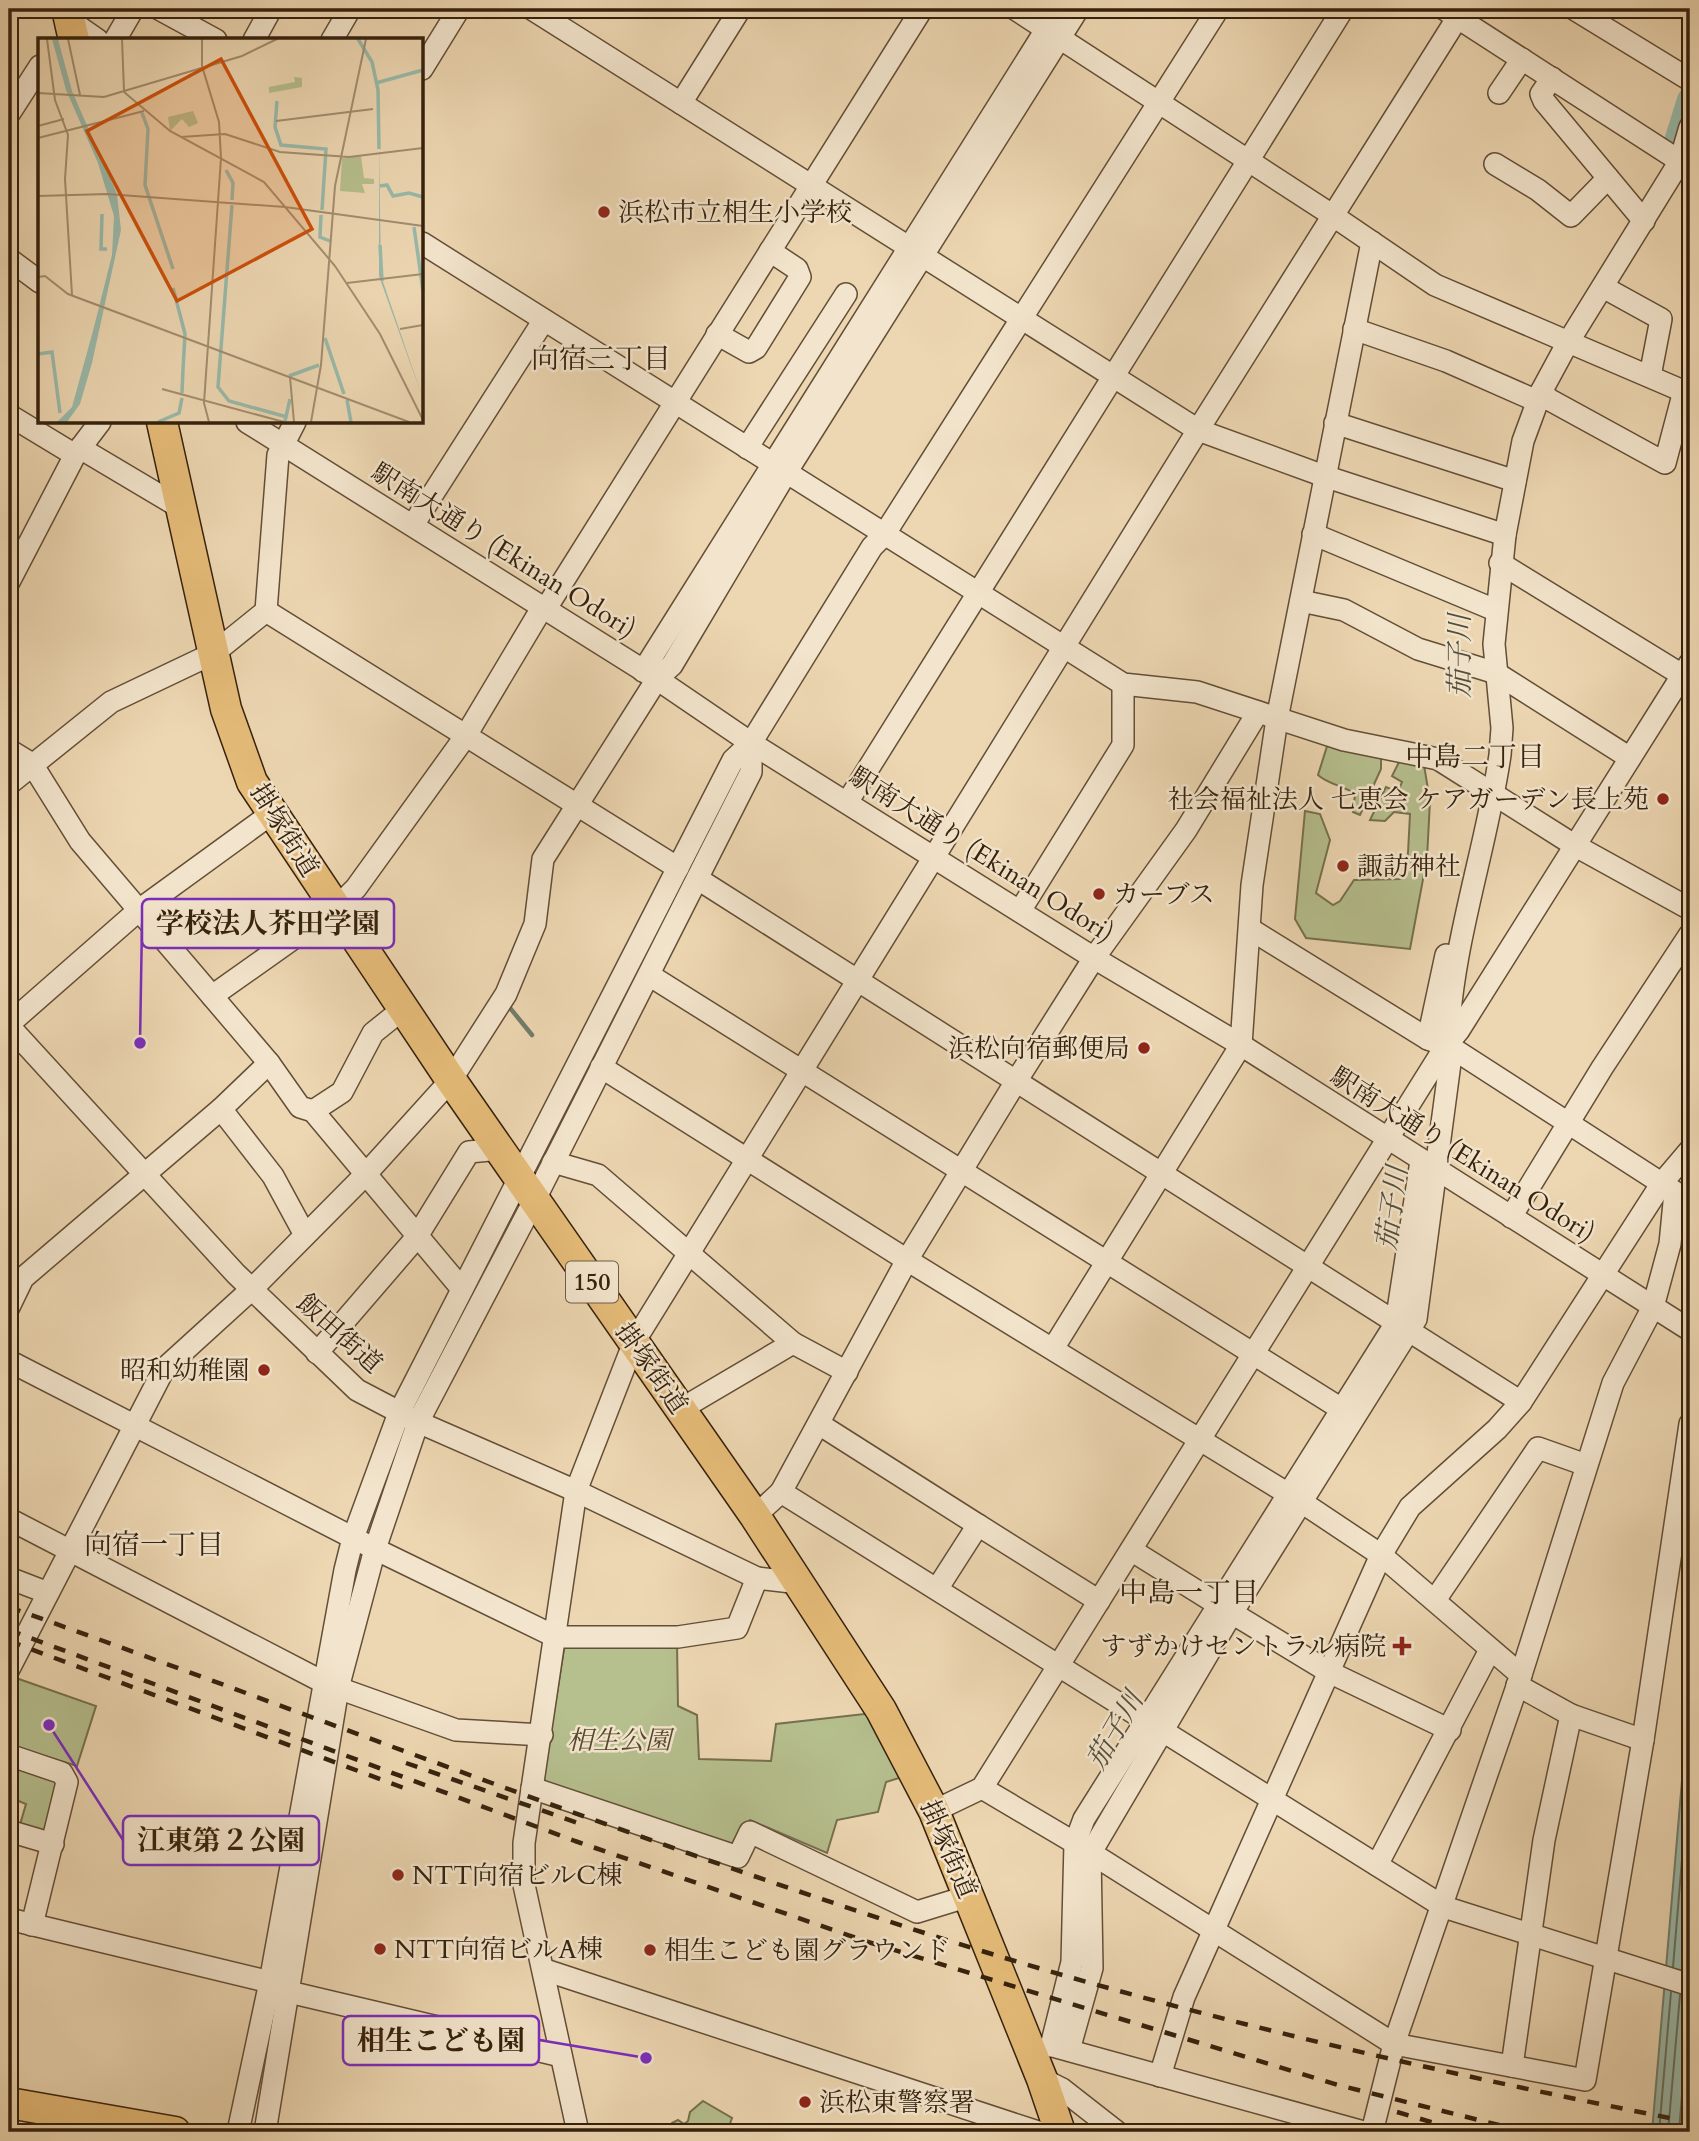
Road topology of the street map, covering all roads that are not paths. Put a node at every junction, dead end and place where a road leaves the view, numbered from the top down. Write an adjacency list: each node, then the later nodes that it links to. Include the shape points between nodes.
1 (132, 9): 19 (street)
2 (159, 9): 20 (street)
3 (271, 9): 21 (street)
4 (350, 9): 22 (street)
5 (459, 9): 24 (street)
6 (740, 9): 30 (street)
7 (922, 9): 37 (street)
8 (1015, 9): 17 (street)
9 (1059, 9): 17 (street)
10 (1078, 9): 17 (street)
11 (1218, 9): 29 (street)
12 (1343, 9): 33 (street)
13 (1574, 9): 27 (street)
14 (545, 12): 30 (street)
15 (1455, 12): 23 (street); 38 (street)
16 (65, 24): 18 (street)
17 (1054, 33): 29 (street); 43 (street)
18 (94, 38)
19 (116, 38)
20 (212, 38)
21 (255, 38)
22 (333, 38)
23 (1522, 59): 26 (street); 28 (street)
24 (424, 66)
25 (38, 69): 31 (street)
26 (1552, 78): 35 (street); 36 (street, via 1541,94 1544,101)
27 (1690, 80)
28 (1499, 93)
29 (1159, 102): 33 (street); 48 (street)
30 (681, 103): 37 (street)
31 (9, 114)
32 (1690, 127): 35 (street)
33 (1248, 160): 38 (street); 54 (street)
34 (1495, 164): 36 (street, via 1571,216)
35 (1685, 164): 39 (street)
36 (1608, 178): 39 (street)
37 (811, 185): 42 (street); 43 (street)
38 (1332, 215): 40 (street); 64 (street)
39 (1644, 220): 46 (street)
40 (1372, 242): 50 (street); 52 (street, via 1435,285)
41 (424, 244): 49 (street)
42 (769, 251): 51 (street); 51 (street, via 797,269 800,277 757,348 749,352)
43 (917, 252): 48 (street); 68 (street)
44 (9, 259): 45 (street)
45 (38, 281)
46 (1603, 287): 52 (street); 53 (street, via 1661,319)
47 (846, 294): 66 (street)
48 (1021, 318): 54 (street); 75 (street)
49 (544, 320): 57 (street); 72 (street)
50 (1354, 329): 56 (street); 59 (street)
51 (717, 334): 57 (street)
52 (1563, 342): 53 (street); 56 (street)
53 (1650, 376): 55 (street)
54 (1112, 377): 64 (street); 78 (street)
55 (1687, 393): 56 (street, via 1665,463 1549,400)
56 (1535, 397): 70 (street)
57 (674, 401): 66 (street); 81 (street)
58 (9, 415): 67 (street)
59 (1335, 423): 69 (street); 70 (street)
60 (98, 424): 67 (street)
61 (162, 424): 71 (highway, 掛塚街道 / 150)
62 (250, 424): 65 (street, 駅南大通り (Ekinan Odori))
63 (294, 424): 65 (street)
64 (1198, 430): 69 (street); 83 (street)
65 (282, 443): 72 (street, 駅南大通り (Ekinan Odori)); 82 (street)
66 (747, 448): 68 (street)
67 (77, 452): 71 (street); 77 (street)
68 (781, 469): 75 (street); 87 (street)
69 (1324, 476): 73 (street); 74 (street)
70 (1510, 479): 73 (street)
71 (181, 508): 84 (highway, 掛塚街道 / 150)
72 (413, 526): 81 (street, 駅南大通り (Ekinan Odori))
73 (1500, 533): 76 (street)
74 (1313, 534): 79 (street); 80 (street)
75 (884, 535): 78 (street); 91 (street, via 872,547)
76 (1500, 563): 80 (street); 85 (street)
77 (11, 573)
78 (978, 593): 83 (street); 97 (street)
79 (1301, 601): 86 (street, via 1344,610 1418,649); 89 (street)
80 (1490, 608): 86 (street)
81 (544, 609): 87 (street, 駅南大通り (Ekinan Odori)); 90 (street)
82 (266, 611): 84 (street); 90 (street)
83 (1063, 647): 88 (street); 101 (street)
84 (214, 653): 94 (street, via 111,702); 99 (highway, 掛塚街道 / 150, via 226,709 252,782)
85 (1686, 669): 93 (street)
86 (1490, 671): 93 (street); 96 (street, via 1502,735)
87 (650, 675): 91 (street, 駅南大通り (Ekinan Odori)); 98 (street)
88 (1123, 684): 89 (street, via 1197,692); 107 (street, via 1123,745)
89 (1267, 715): 96 (street, via 1344,740 1438,760); 108 (street); 110 (street)
90 (465, 737): 98 (street); 104 (street, via 356,888)
91 (751, 743): 97 (street, 駅南大通り (Ekinan Odori)); 102 (street, via 733,760); 103 (street, via 751,772)
92 (9, 750): 94 (street)
93 (1630, 758): 100 (street)
94 (32, 764): 95 (street); 106 (street, via 80,841)
95 (9, 784)
96 (1487, 789): 100 (street); 117 (street, via 1488,812)
97 (848, 801): 101 (street, 駅南大通り (Ekinan Odori))
98 (573, 803): 102 (street); 121 (street, via 543,859 535,924 506,994)
99 (271, 814): 104 (highway, 掛塚街道 / 150); 106 (street)
100 (1574, 845): 105 (street); 117 (street)
101 (933, 856): 107 (street, 駅南大通り (Ekinan Odori)); 112 (street)
102 (678, 867): 137 (street)
103 (698, 879): 111 (street); 112 (street)
104 (335, 909): 113 (street); 114 (highway, 掛塚街道 / 150)
105 (1690, 909)
106 (139, 910): 113 (street); 115 (street)
107 (1020, 911): 110 (street, 駅南大通り (Ekinan Odori))
108 (1250, 929): 116 (street); 117 (street)
109 (1690, 934): 125 (street)
110 (1094, 958): 116 (street, 駅南大通り (Ekinan Odori)); 122 (street)
111 (649, 975): 119 (street); 120 (street)
112 (856, 981): 120 (street); 122 (street)
113 (212, 996): 118 (street)
114 (403, 1009): 121 (highway, 掛塚街道 / 150); 124 (street, via 373,1033 342,1092)
115 (9, 1025): 133 (street, 飯田街道)
116 (1241, 1045): 126 (street, 駅南大通り (Ekinan Odori)); 134 (street)
117 (1439, 1048): 125 (street); 126 (street); 131 (street)
118 (269, 1063): 123 (street); 124 (street, via 300,1107)
119 (601, 1067): 129 (street); 130 (street)
120 (802, 1070): 129 (street); 132 (street)
121 (451, 1080): 127 (highway, 掛塚街道 / 150); 135 (street)
122 (1015, 1083): 132 (street); 134 (street)
123 (221, 1109): 133 (street); 139 (street, via 273,1176)
124 (313, 1111): 135 (street)
125 (1569, 1122): 136 (street); 138 (street)
126 (1388, 1140): 131 (street, 駅南大通り (Ekinan Odori)); 144 (street)
127 (500, 1149): 137 (highway, 掛塚街道 / 150); 140 (street, via 469,1152)
128 (1690, 1150): 136 (street)
129 (748, 1158): 141 (street); 142 (street)
130 (553, 1163): 137 (street); 141 (street, via 598,1175)
131 (1429, 1166): 138 (street, 駅南大通り (Ekinan Odori)); 151 (street)
132 (962, 1171): 142 (street); 143 (street)
133 (145, 1172): 145 (street); 147 (street, 飯田街道)
134 (1161, 1174): 143 (street); 144 (street)
135 (365, 1175): 139 (street); 140 (street)
136 (1662, 1183): 146 (street); 150 (street, via 1675,1192 1675,1198 1670,1244)
137 (527, 1187): 148 (street); 153 (highway, 掛塚街道 / 150); 163 (street)
138 (1511, 1217): 146 (street, 駅南大通り (Ekinan Odori))
139 (305, 1235): 147 (street)
140 (416, 1238): 148 (street); 156 (street)
141 (688, 1255): 153 (street); 154 (street)
142 (907, 1260): 155 (street); 159 (street)
143 (1107, 1262): 155 (street); 157 (street)
144 (1309, 1269): 151 (street); 157 (street)
145 (16, 1271): 149 (street)
146 (1601, 1274): 150 (street, 駅南大通り (Ekinan Odori)); 160 (street)
147 (252, 1289): 156 (street, 飯田街道); 166 (street, via 164,1369)
148 (462, 1289): 163 (street)
149 (9, 1307)
150 (1653, 1307): 152 (street, 駅南大通り (Ekinan Odori)); 168 (street, via 1613,1383)
151 (1403, 1328): 160 (street); 162 (street); 171 (street)
152 (1690, 1330)
153 (634, 1342): 161 (highway, 掛塚街道 / 150); 169 (street)
154 (793, 1343): 159 (street); 161 (street)
155 (1054, 1347): 167 (street)
156 (317, 1353): 163 (street, 飯田街道, via 357,1390)
157 (1251, 1356): 162 (street); 167 (street)
158 (9, 1361): 166 (street)
159 (847, 1372): 164 (street)
160 (1521, 1402): 179 (street, via 1410,1507)
161 (681, 1409): 172 (highway, 掛塚街道 / 150)
162 (1343, 1410): 171 (street)
163 (409, 1417): 169 (street, 飯田街道); 175 (street); 176 (street)
164 (819, 1424): 170 (street); 174 (street)
165 (1690, 1424): 199 (street)
166 (136, 1427): 175 (street); 178 (street)
167 (1198, 1440): 171 (street); 177 (street)
168 (1587, 1465): 185 (street, via 1538,1448); 193 (street)
169 (576, 1491): 181 (street, 飯田街道); 188 (street)
170 (781, 1492): 172 (street); 183 (street)
171 (1296, 1500): 179 (street); 187 (street)
172 (755, 1516): 182 (highway, 掛塚街道 / 150)
173 (9, 1520): 178 (street)
174 (978, 1525): 183 (street); 186 (street)
175 (353, 1538): 176 (street); 194 (street)
176 (374, 1549): 188 (street); 194 (street)
177 (1131, 1550): 186 (street); 187 (street)
178 (69, 1551): 184 (street); 194 (street)
179 (1381, 1555): 185 (street); 192 (street)
180 (9, 1578): 184 (street)
181 (757, 1578): 182 (street, 飯田街道); 188 (street, via 737,1629 678,1637)
182 (800, 1583): 204 (highway, 掛塚街道 / 150, via 881,1710)
183 (937, 1589): 190 (street)
184 (48, 1593): 191 (street)
185 (1435, 1600): 189 (street)
186 (1099, 1601): 190 (street)
187 (1226, 1609): 192 (street); 196 (street)
188 (556, 1637): 198 (street)
189 (1490, 1650): 193 (street); 197 (street)
190 (1058, 1667): 196 (street); 202 (street)
191 (9, 1669)
192 (1329, 1672): 197 (street); 203 (street)
193 (1519, 1680): 195 (street); 210 (street)
194 (331, 1685): 198 (street, via 456,1730); 218 (street)
195 (1571, 1715): 199 (street); 214 (street, via 1544,1840)
196 (1154, 1724): 203 (street); 207 (street)
197 (1450, 1730): 208 (street)
198 (542, 1735): 201 (street)
199 (1643, 1740): 215 (street)
200 (9, 1755): 206 (street, via 62,1773 67,1782)
201 (532, 1788): 209 (street, via 738,1857 750,1832 917,1912); 216 (street, via 524,1885)
202 (982, 1788): 204 (street); 207 (street)
203 (1273, 1798): 208 (street); 213 (street)
204 (934, 1811): 209 (highway, 掛塚街道 / 150)
205 (9, 1831): 206 (street)
206 (53, 1844): 212 (street)
207 (1083, 1848): 213 (street); 219 (street, via 1092,1968)
208 (1377, 1865): 210 (street)
209 (969, 1896): 219 (highway, 掛塚街道 / 150)
210 (1444, 1907): 214 (street); 220 (street)
211 (9, 1919): 212 (street)
212 (32, 1925): 218 (street)
213 (1213, 1930): 220 (street); 223 (street, via 1184,1997)
214 (1531, 1934): 215 (street); 222 (street)
215 (1608, 1959): 217 (street); 222 (street, via 1585,2080)
216 (545, 1970): 221 (street); 226 (street)
217 (1690, 1985)
218 (280, 1987): 221 (street); 228 (street); 229 (street)
219 (1049, 2045): 223 (street); 224 (highway, 掛塚街道 / 150)
220 (1394, 2045): 222 (street); 234 (street)
221 (561, 2056): 230 (street)
222 (1512, 2066)
223 (1160, 2076): 233 (street)
224 (1042, 2079): 231 (highway, 掛塚街道 / 150); 232 (street, via 1062,2089)
225 (9, 2103): 227 (highway)
226 (1029, 2131)
227 (175, 2132)
228 (238, 2132)
229 (265, 2132)
230 (578, 2132)
231 (1060, 2132)
232 (1116, 2132)
233 (1364, 2132)
234 (1372, 2132)

